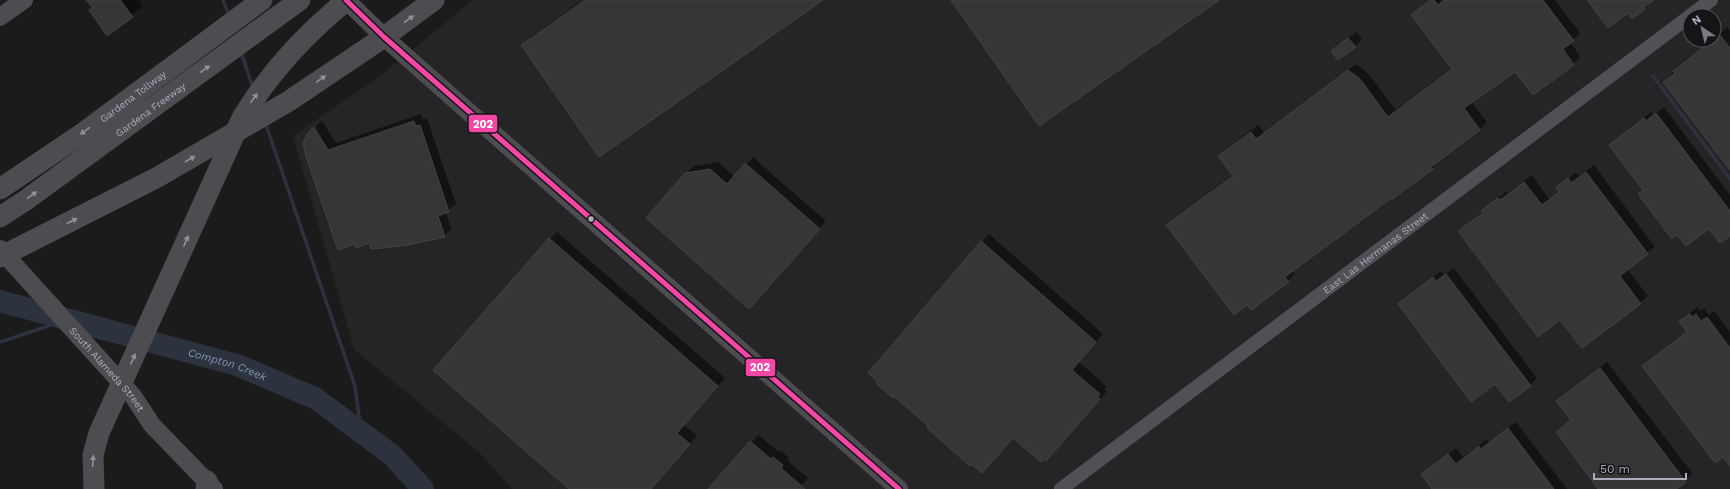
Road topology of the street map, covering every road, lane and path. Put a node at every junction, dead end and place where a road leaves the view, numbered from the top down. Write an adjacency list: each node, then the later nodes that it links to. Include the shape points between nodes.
1 (24, 0): 9 (main road)
2 (241, 0): 12 (highway)
3 (262, 0): 13 (highway, Gardena Tollway, one-way to 13, via 83,133)
4 (300, 0): 14 (highway, Gardena Freeway, one-way to 4)
5 (346, 0): 11 (main road); 18 (highway, one-way to 5, via 93,455 99,433 242,118 268,79 293,49)
6 (434, 0): 11 (highway, one-way to 6)
7 (1712, 0): 8 (street, East Las Hermanas Street)
8 (1701, 8)
9 (0, 17)
10 (1682, 22): 20 (street, East Las Hermanas Street)
11 (384, 37): 16 (highway, one-way to 11, via 156,178 289,101); 19 (main road)
12 (0, 173)
13 (0, 189)
14 (0, 217)
15 (0, 249): 17 (main road, South Alameda Street, via 133,396 152,425)
16 (0, 258)
17 (209, 486)
18 (94, 489)
19 (899, 489)
20 (1061, 489)

